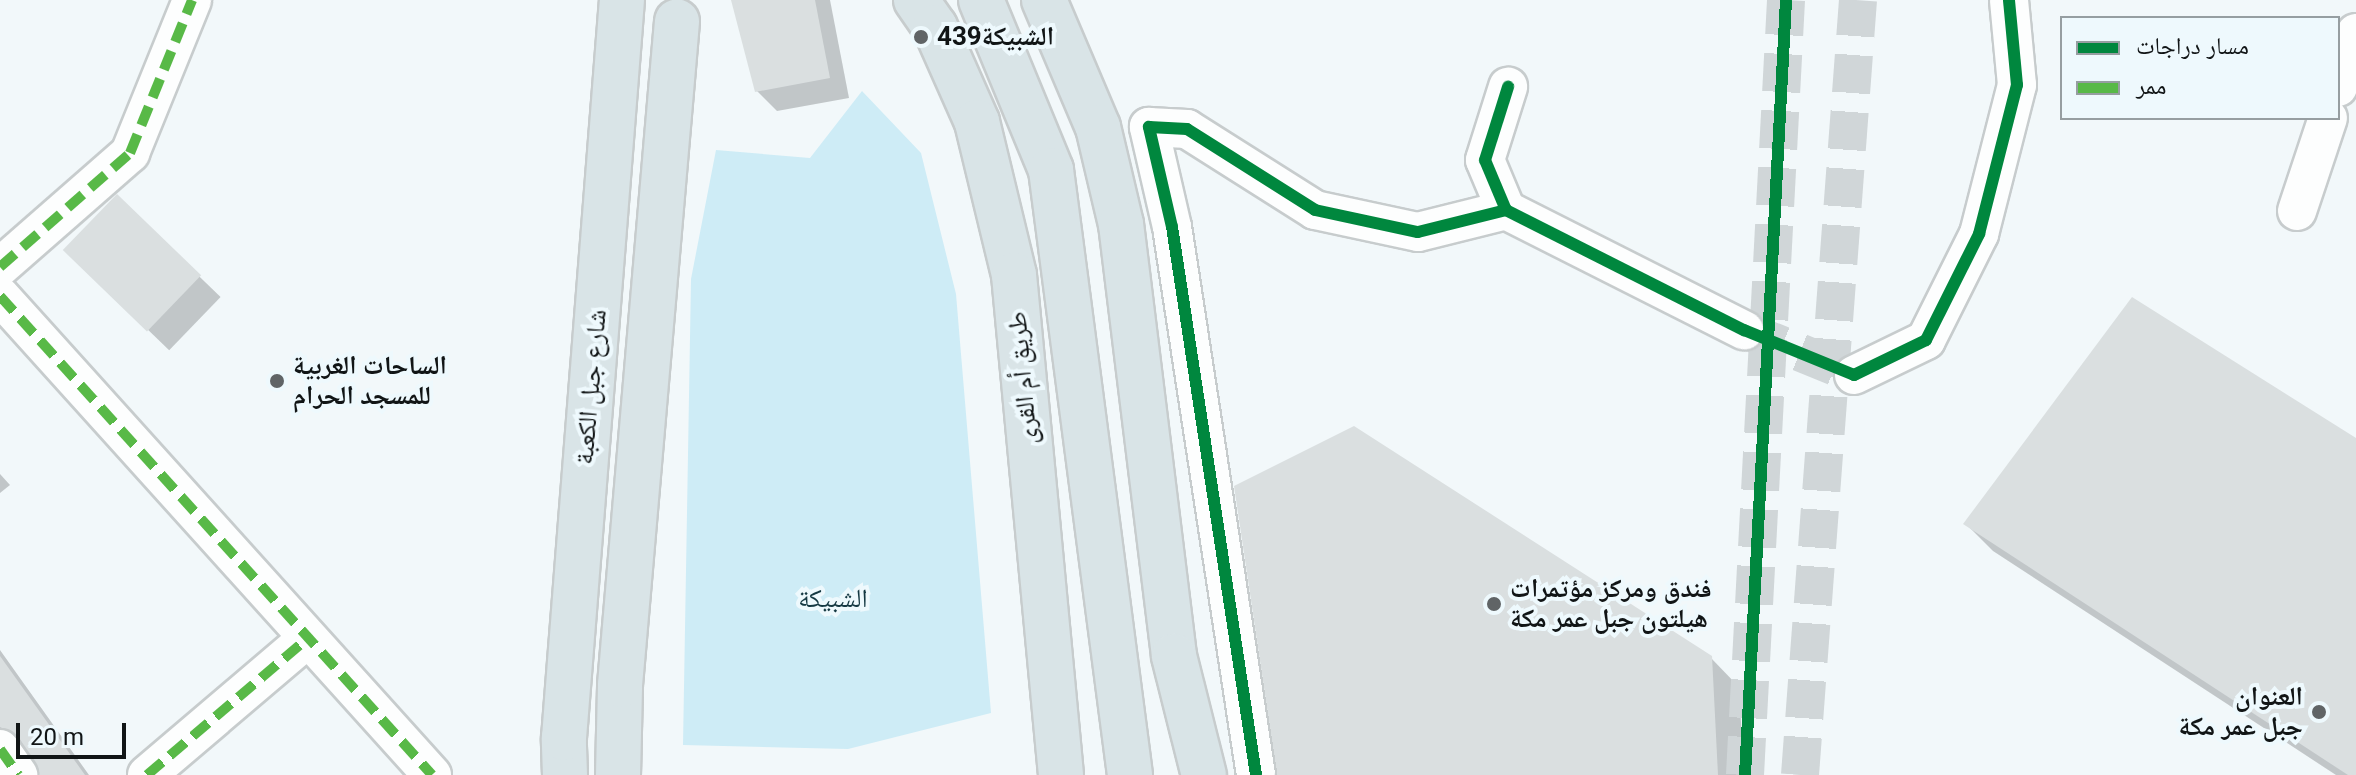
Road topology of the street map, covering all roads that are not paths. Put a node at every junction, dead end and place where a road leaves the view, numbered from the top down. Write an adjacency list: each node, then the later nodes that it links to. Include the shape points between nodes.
1 (192, 0): 14 (street, via 130,153)
2 (622, 0): 24 (highway, شارع جبل الكعبة)
3 (916, 0): 26 (highway, طريق أم القرى, via 935,27 977,122 1014,275)
4 (981, 0): 27 (highway, طريق أم القرى, via 1051,170)
5 (1044, 0): 19 (highway, via 1098,127 1121,224)
6 (2009, 0): 17 (street, via 2017,85 1979,234 1926,340)
7 (677, 21): 25 (highway, شارع جبل الكعبة, via 620,685)
8 (2356, 33): 9 (street)
9 (2340, 81)
10 (1508, 87): 12 (street, via 1485,160)
11 (2327, 120): 13 (street)
12 (1506, 210): 16 (street); 30 (street, via 1418,232 1315,210 1187,129 1149,127 1172,227)
13 (2297, 211)
14 (0, 267)
15 (0, 296): 18 (street)
16 (1744, 330)
17 (1854, 375)
18 (308, 638): 22 (street); 23 (street)
19 (1174, 656): 28 (highway); 29 (highway)
20 (0, 749): 21 (street)
21 (18, 775)
22 (147, 775)
23 (432, 775)
24 (565, 775)
25 (618, 775)
26 (1061, 775)
27 (1130, 775)
28 (1177, 775)
29 (1204, 775)
30 (1256, 775)

